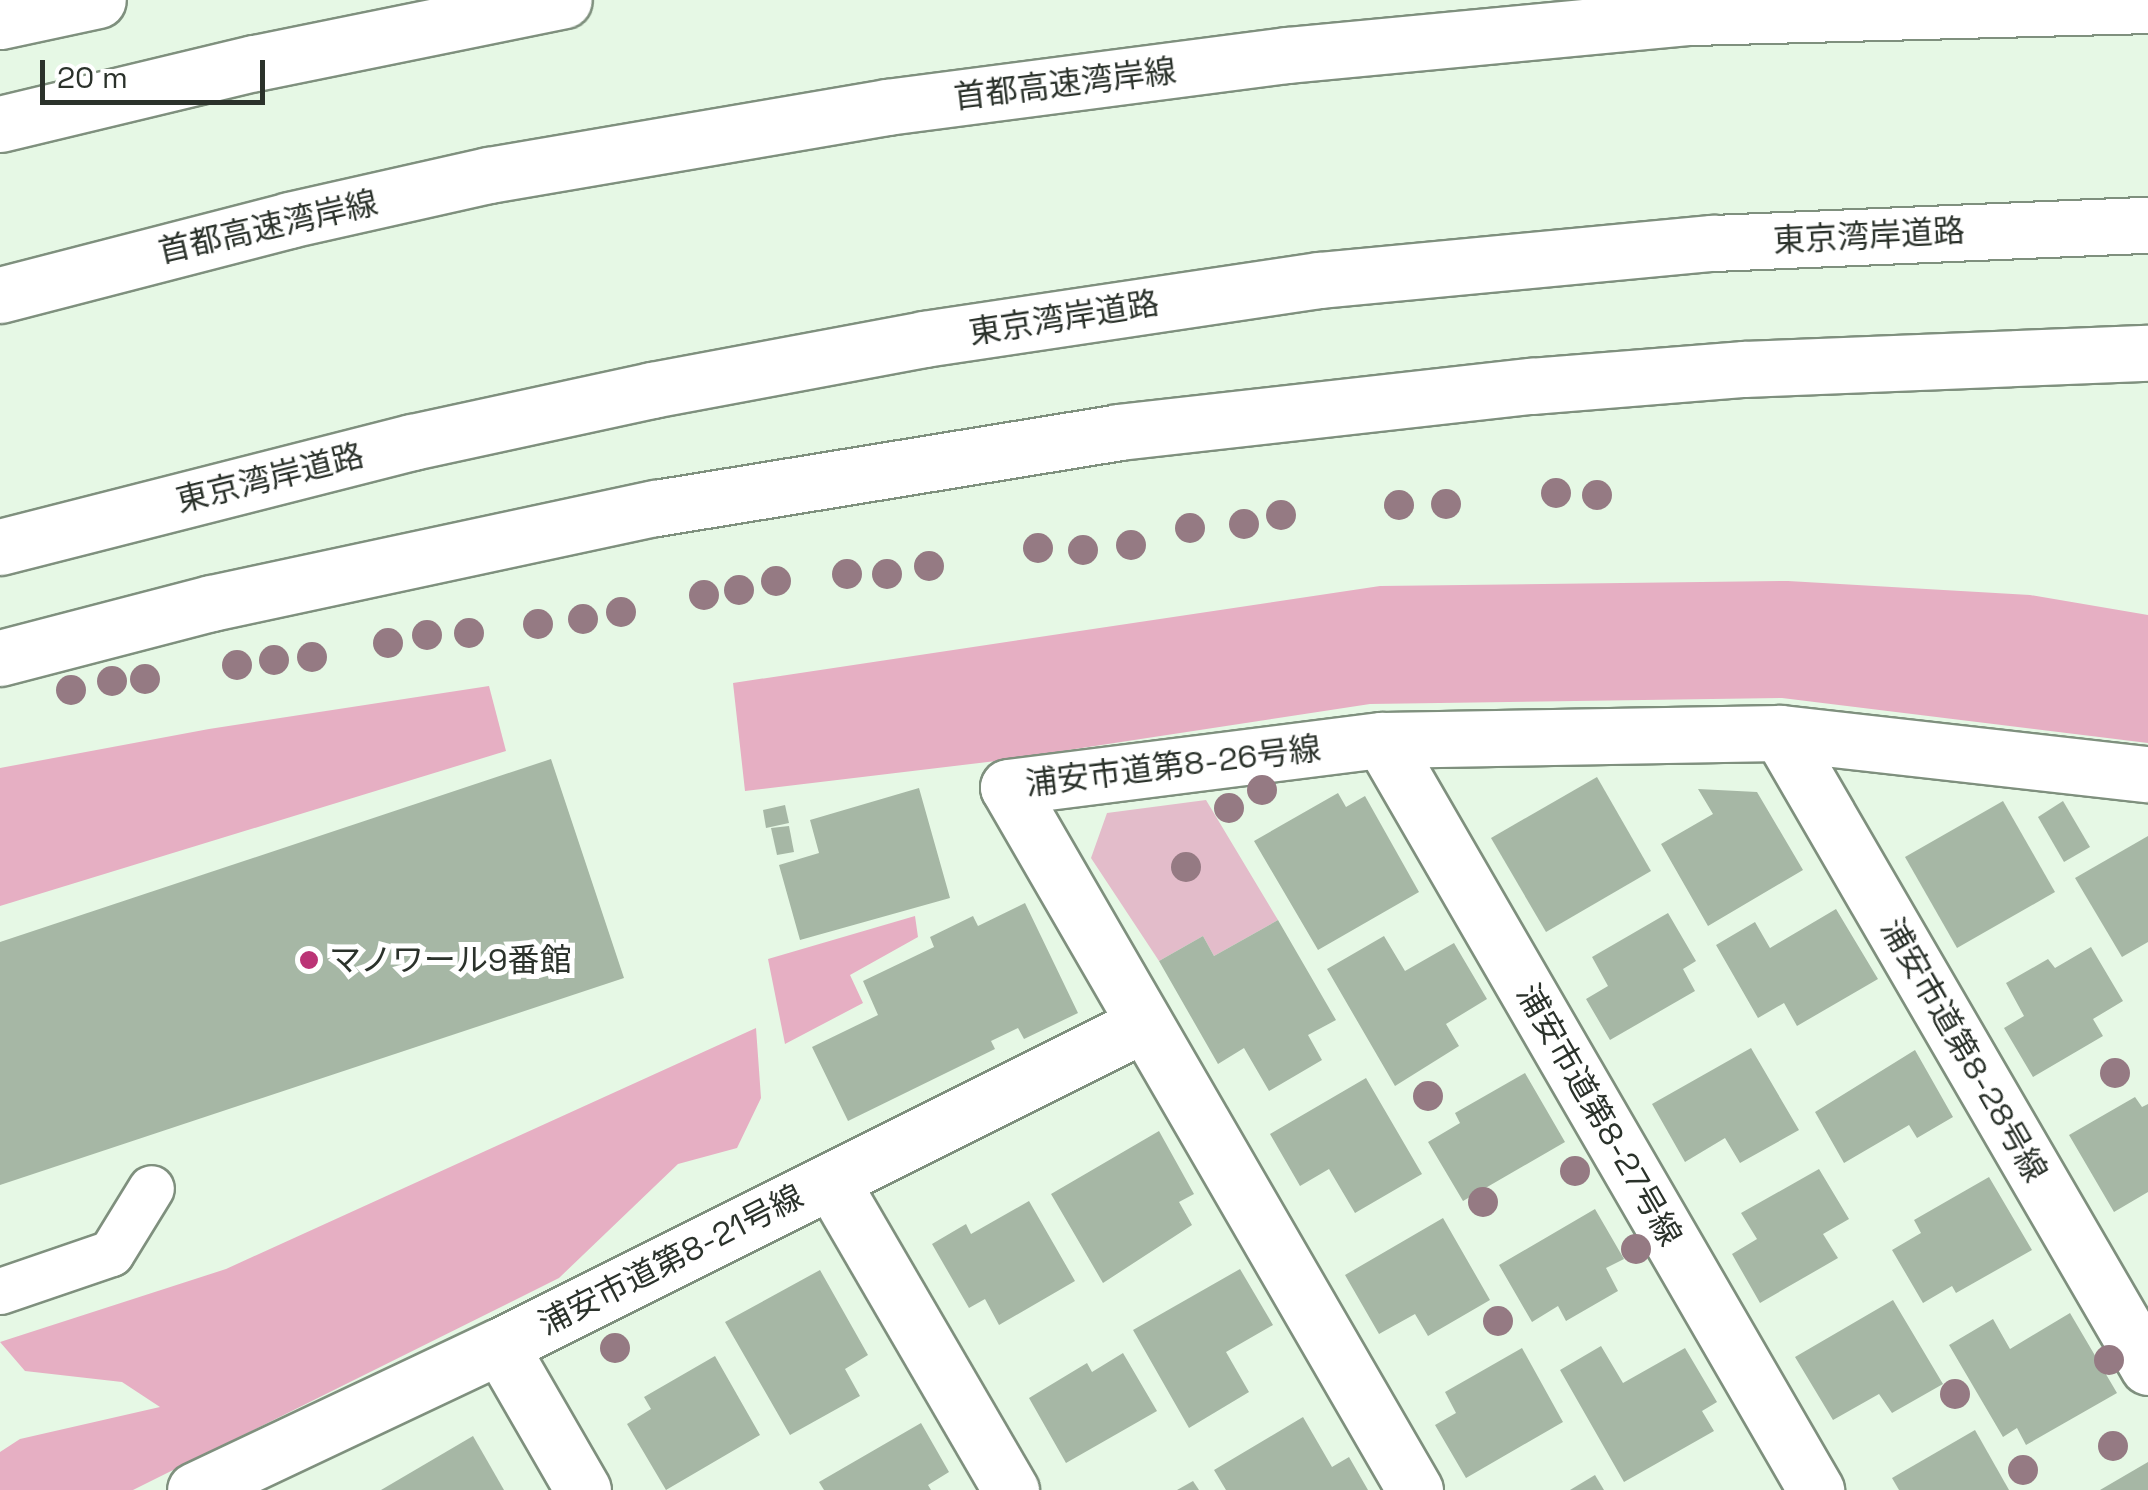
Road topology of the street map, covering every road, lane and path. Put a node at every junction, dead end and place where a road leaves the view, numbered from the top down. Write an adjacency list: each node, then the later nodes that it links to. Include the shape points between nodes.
1 (98, 0): 4 (main road)
2 (564, 0): 5 (main road)
3 (2148, 4): 7 (main road, 首都高速湾岸線, via 1691,17 1287,55 887,107 489,175)
4 (0, 21)
5 (0, 124)
6 (2148, 225): 9 (main road, 東京湾岸道路, via 1713,244 1319,280 924,339 412,442)
7 (0, 295)
8 (2148, 353): 10 (main road, via 1608,380 1118,432 656,508 211,603)
9 (0, 547)
10 (0, 658)
11 (1780, 732): 12 (main road, 浦安市道第8-26号線); 13 (main road, 浦安市道第8-26号線); 19 (main road, 浦安市道第8-28号線)
12 (1382, 740): 14 (main road, 浦安市道第8-26号線, via 1008,787); 24 (main road, 浦安市道第8-27号線)
13 (2148, 774)
14 (1144, 1024): 15 (main road, 浦安市道第8-21号線); 23 (main road, 浦安市道第8-26号線)
15 (831, 1180): 18 (main road, 浦安市道第8-21号線); 22 (main road)
16 (151, 1188): 17 (lane, via 111,1252)
17 (0, 1291)
18 (500, 1346): 20 (main road, 浦安市道第8-21号線); 21 (main road)
19 (2148, 1368)
20 (195, 1490)
21 (583, 1490)
22 (1011, 1490)
23 (1415, 1490)
24 (1816, 1490)

